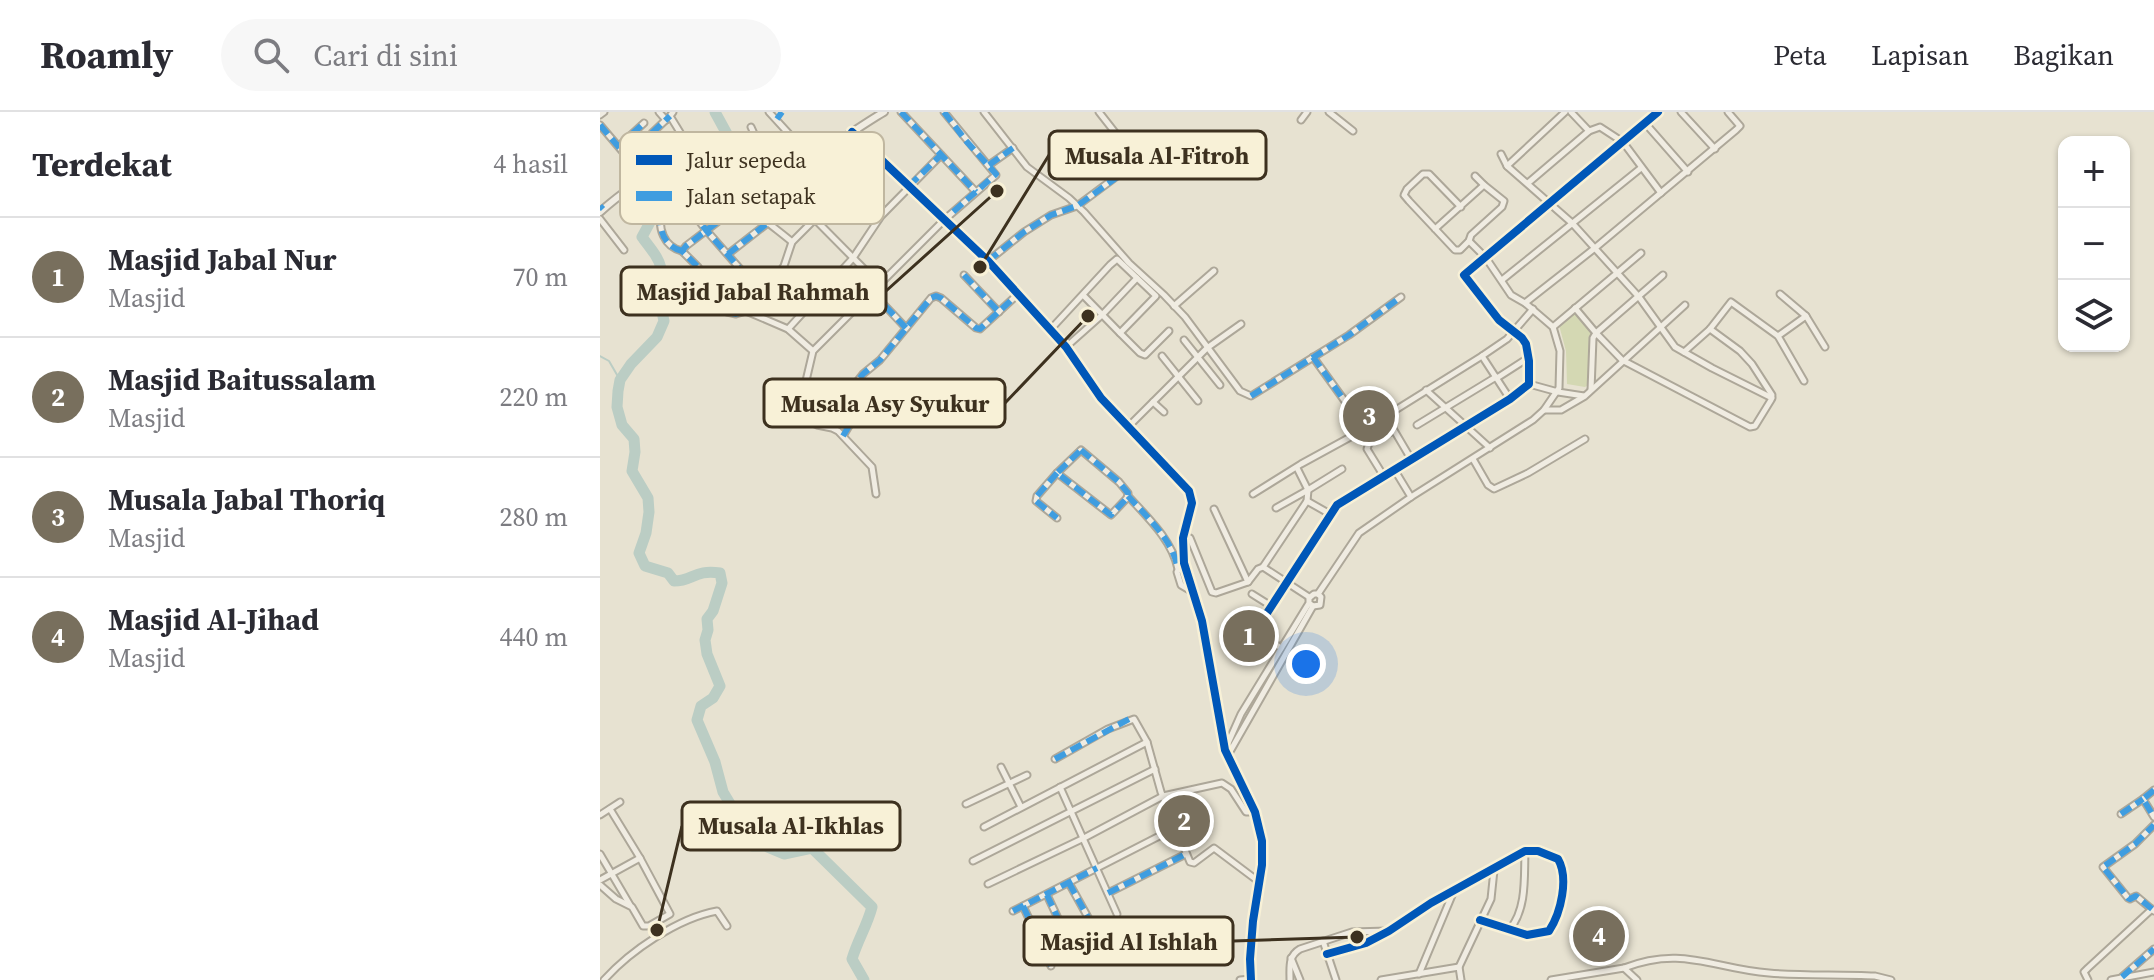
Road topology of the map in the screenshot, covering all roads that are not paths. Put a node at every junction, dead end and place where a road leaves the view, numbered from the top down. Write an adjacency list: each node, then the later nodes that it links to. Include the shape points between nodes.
1 (659, 112): 16 (street)
2 (769, 112): 17 (street)
3 (782, 112): 17 (street)
4 (884, 112): 29 (street)
5 (901, 112): 35 (street)
6 (944, 112): 37 (street)
7 (984, 112): 32 (street)
8 (1099, 112): 49 (street, via 1137,161)
9 (1307, 112): 18 (street)
10 (1329, 112): 23 (street)
11 (1565, 112): 38 (street)
12 (1571, 112): 24 (street)
13 (1658, 112): 20 (street)
14 (1681, 112): 33 (street)
15 (1728, 112): 33 (street, via 1740,126)
16 (669, 116): 26 (street)
17 (777, 119): 28 (street)
18 (1301, 120)
19 (644, 123): 25 (street)
20 (1645, 123): 30 (street); 40 (street)
21 (600, 125): 31 (street)
22 (751, 127): 27 (street)
23 (1353, 131)
24 (1589, 131): 30 (street, via 1600,127); 42 (street)
25 (634, 132)
26 (653, 132)
27 (753, 132)
28 (788, 132)
29 (852, 132)
30 (1623, 142): 39 (street); 48 (street)
31 (619, 146)
32 (1013, 148): 37 (street); 49 (street, via 1027,167)
33 (1715, 149): 40 (street)
34 (1501, 154): 38 (street)
35 (941, 155): 44 (street); 45 (street)
36 (884, 162): 44 (street)
37 (989, 165): 45 (street, via 996,175)
38 (1507, 166): 42 (street)
39 (1641, 168): 46 (street); 55 (street)
40 (1688, 172): 46 (street)
41 (1475, 176): 43 (street)
42 (1528, 183): 48 (street)
43 (1484, 185): 50 (street); 66 (street, via 1504,203)
44 (909, 186): 52 (street); 54 (street)
45 (976, 192): 54 (street)
46 (1661, 193): 68 (street)
47 (620, 195): 51 (street)
48 (1549, 203): 55 (street); 74 (street)
49 (1077, 206): 75 (street, via 1051,215); 92 (street)
50 (1461, 207): 64 (street); 64 (street, via 1423,174 1404,195)
51 (601, 209)
52 (884, 213)
53 (600, 219): 69 (street)
54 (944, 220): 75 (street); 82 (street)
55 (1572, 223): 68 (street); 81 (street)
56 (662, 224): 70 (street, via 666,241)
57 (701, 224): 65 (street)
58 (714, 224): 65 (street)
59 (766, 224): 72 (street)
60 (771, 224): 67 (street)
61 (810, 224): 67 (street)
62 (818, 224): 73 (street)
63 (876, 224): 73 (street)
64 (1435, 229): 66 (street, via 1455,250)
65 (706, 230): 70 (street); 72 (street)
66 (1469, 241): 74 (street)
67 (792, 242): 85 (street, via 784,266)
68 (1595, 248): 77 (street); 90 (street)
69 (624, 250)
70 (682, 251): 95 (street, via 727,312)
71 (1641, 253): 77 (street)
72 (728, 254): 85 (street)
73 (853, 258): 82 (street); 103 (street)
74 (1486, 258): 81 (street); 108 (street, via 1464,275)
75 (988, 261): 86 (street)
76 (1214, 271): 92 (street)
77 (1617, 272): 89 (street); 93 (street)
78 (964, 275): 96 (street)
79 (1663, 275): 89 (street)
80 (1137, 278): 87 (street, via 1117,259); 97 (street); 107 (street, via 1156,296)
81 (1502, 280): 90 (street, via 1511,295)
82 (880, 285): 83 (street)
83 (873, 293): 102 (street); 115 (street)
84 (1780, 294): 98 (street)
85 (763, 295): 95 (street)
86 (1017, 295): 96 (street); 105 (street)
87 (1083, 295): 97 (street); 105 (street)
88 (1401, 297): 119 (street)
89 (1639, 297): 100 (street); 109 (street)
90 (1525, 303): 94 (street)
91 (1685, 305): 100 (street)
92 (1174, 306): 114 (street)
93 (1575, 308): 101 (street); 109 (street)
94 (1533, 309): 101 (street); 108 (street)
95 (746, 311): 103 (street)
96 (999, 312): 102 (street, via 980,329 936,296)
97 (1102, 315): 107 (street); 112 (street)
98 (1806, 316): 110 (street); 113 (street)
99 (1241, 324): 114 (street)
100 (1662, 326): 116 (street); 122 (street)
101 (1553, 327): 130 (street, via 1560,351)
102 (906, 328): 145 (street, via 840,403 852,421)
103 (788, 329): 115 (street)
104 (1710, 329): 110 (street, via 1731,302); 116 (street); 132 (street, via 1752,364)
105 (1050, 330): 112 (street)
106 (1169, 331): 107 (street, via 1145,355)
107 (1120, 333)
108 (1513, 333): 118 (street); 121 (street, via 1522,338)
109 (1596, 333): 122 (street); 129 (street)
110 (1778, 336): 125 (street)
111 (1184, 340): 120 (street)
112 (1066, 347): 141 (street, via 1101,398)
113 (1825, 347)
114 (1207, 348): 119 (street, via 1240,391 1251,396); 120 (street)
115 (813, 351): 145 (street, via 800,413)
116 (1684, 352): 132 (street)
117 (1162, 356): 124 (street)
118 (1482, 356): 123 (street); 128 (street)
119 (1313, 357): 143 (street)
120 (1198, 358): 124 (street); 127 (street)
121 (1528, 358): 123 (street); 126 (street)
122 (1622, 360): 129 (street); 132 (street, via 1750,427 1760,421)
123 (1496, 377): 133 (street); 136 (street)
124 (1179, 378): 134 (street); 135 (street)
125 (1804, 381)
126 (1529, 384): 130 (street); 133 (street)
127 (1220, 385)
128 (1426, 390): 136 (street); 139 (street)
129 (1591, 390): 131 (street)
130 (1558, 392): 131 (street); 137 (street)
131 (1585, 396): 137 (street, via 1561,410)
132 (1772, 398)
133 (1510, 399): 142 (street)
134 (1198, 401)
135 (1153, 402): 138 (street); 141 (street)
136 (1446, 407): 140 (street); 142 (street)
137 (1544, 410): 147 (street)
138 (1164, 412)
139 (1385, 415): 143 (street); 144 (street)
140 (1417, 425)
141 (1129, 426): 166 (street, via 1192,497)
142 (1465, 427): 147 (street); 148 (street)
143 (1365, 429): 150 (street)
144 (1393, 431): 148 (street); 154 (street, via 1367,449)
145 (843, 436): 156 (street, via 872,467)
146 (1585, 439): 149 (street, via 1494,489)
147 (1490, 448): 149 (street)
148 (1411, 459): 152 (street)
149 (1473, 459): 159 (street)
150 (1297, 468): 155 (street); 157 (street)
151 (1342, 469): 155 (street)
152 (1394, 469): 154 (street); 159 (street)
153 (1057, 473): 158 (street, via 1111,515); 158 (street, via 1081,450); 164 (street, via 1036,501)
154 (1383, 475): 163 (street)
155 (1308, 490): 160 (street); 161 (street)
156 (876, 494)
157 (1253, 494)
158 (1128, 496): 166 (street)
159 (1411, 497): 171 (street, via 1359,533)
160 (1307, 501): 163 (street); 167 (street)
161 (1276, 508)
162 (1214, 509): 168 (street)
163 (1330, 514): 169 (street)
164 (1057, 518)
165 (1190, 538): 168 (street, via 1212,592)
166 (1181, 566): 178 (street, via 1197,603)
167 (1263, 567): 168 (street); 169 (street)
168 (1248, 582)
169 (1287, 582): 172 (street); 173 (street)
170 (1252, 594): 173 (street)
171 (1318, 594): 172 (street); 172 (street, via 1321,603)
172 (1311, 602): 176 (street); 178 (street)
173 (1271, 606): 175 (street)
174 (1234, 616): 175 (street)
175 (1256, 630): 176 (street)
176 (1281, 648): 178 (street, via 1241,714)
177 (1147, 742): 179 (street, via 1129,719); 181 (street); 184 (street)
178 (1226, 752): 192 (street)
179 (1055, 759)
180 (1001, 767): 183 (street)
181 (1155, 769): 186 (street); 193 (street)
182 (1027, 775): 183 (street)
183 (1009, 783): 189 (street); 190 (street)
184 (1060, 787): 190 (street); 193 (street)
185 (2154, 790): 187 (street)
186 (1163, 796): 192 (street, via 1222,783 1246,812); 199 (street); 200 (street)
187 (2143, 799): 194 (street); 196 (street)
188 (620, 802): 191 (street)
189 (966, 804)
190 (1021, 807): 198 (street)
191 (610, 809): 195 (street); 204 (street)
192 (1255, 812): 209 (street, via 1262,841)
193 (1071, 814): 200 (street); 205 (street)
194 (2121, 814)
195 (600, 815)
196 (2154, 817)
197 (2154, 825): 218 (street, via 2103,867 2128,898 2136,896)
198 (984, 827)
199 (1175, 828): 203 (street); 206 (street)
200 (1084, 838): 206 (street); 212 (street)
201 (1525, 851): 207 (street); 223 (street, via 1520,908); 223 (street, via 1558,859 1558,912 1549,931 1527,935)
202 (600, 854): 208 (street)
203 (1186, 854): 209 (street, via 1194,863 1214,848); 214 (street)
204 (640, 858): 208 (street); 217 (street, via 670,914 646,927)
205 (973, 861)
206 (1097, 868): 211 (street); 214 (street)
207 (1494, 869): 213 (street); 221 (street, via 1493,891)
208 (612, 872): 210 (street); 217 (street)
209 (1258, 881): 238 (street)
210 (600, 882): 217 (street)
211 (1069, 883): 215 (street); 225 (street)
212 (988, 884)
213 (1453, 892): 224 (street); 235 (street)
214 (1108, 893): 220 (street)
215 (1047, 895): 216 (street); 228 (street)
216 (1023, 906): 219 (street); 231 (street)
217 (632, 907)
218 (2153, 910): 249 (street, via 2084,972)
219 (1013, 911)
220 (1117, 914)
221 (1480, 920): 223 (street); 232 (street)
222 (727, 926): 239 (street, via 717,911 697,916 631,954)
223 (1510, 929)
224 (1389, 931): 226 (street, via 1355,931); 229 (street, via 1361,946)
225 (1100, 939)
226 (1323, 941): 229 (street); 230 (street)
227 (2154, 949): 236 (street)
228 (1073, 950)
229 (1327, 954): 243 (street)
230 (1291, 957): 241 (street); 242 (street)
231 (1051, 966)
232 (1459, 967): 235 (street); 245 (street)
233 (1624, 968): 237 (street); 247 (street); 248 (street, via 1669,957 1766,973)
234 (2154, 972): 236 (street)
235 (1419, 974): 244 (street)
236 (2122, 977): 250 (street)
237 (1577, 978): 246 (street)
238 (1251, 979): 240 (street)
239 (604, 980)
240 (1240, 980)
241 (1290, 980)
242 (1300, 980)
243 (1336, 980)
244 (1381, 980)
245 (1461, 980)
246 (1551, 980)
247 (1637, 980)
248 (1891, 980)
249 (2088, 980)
250 (2111, 980)

